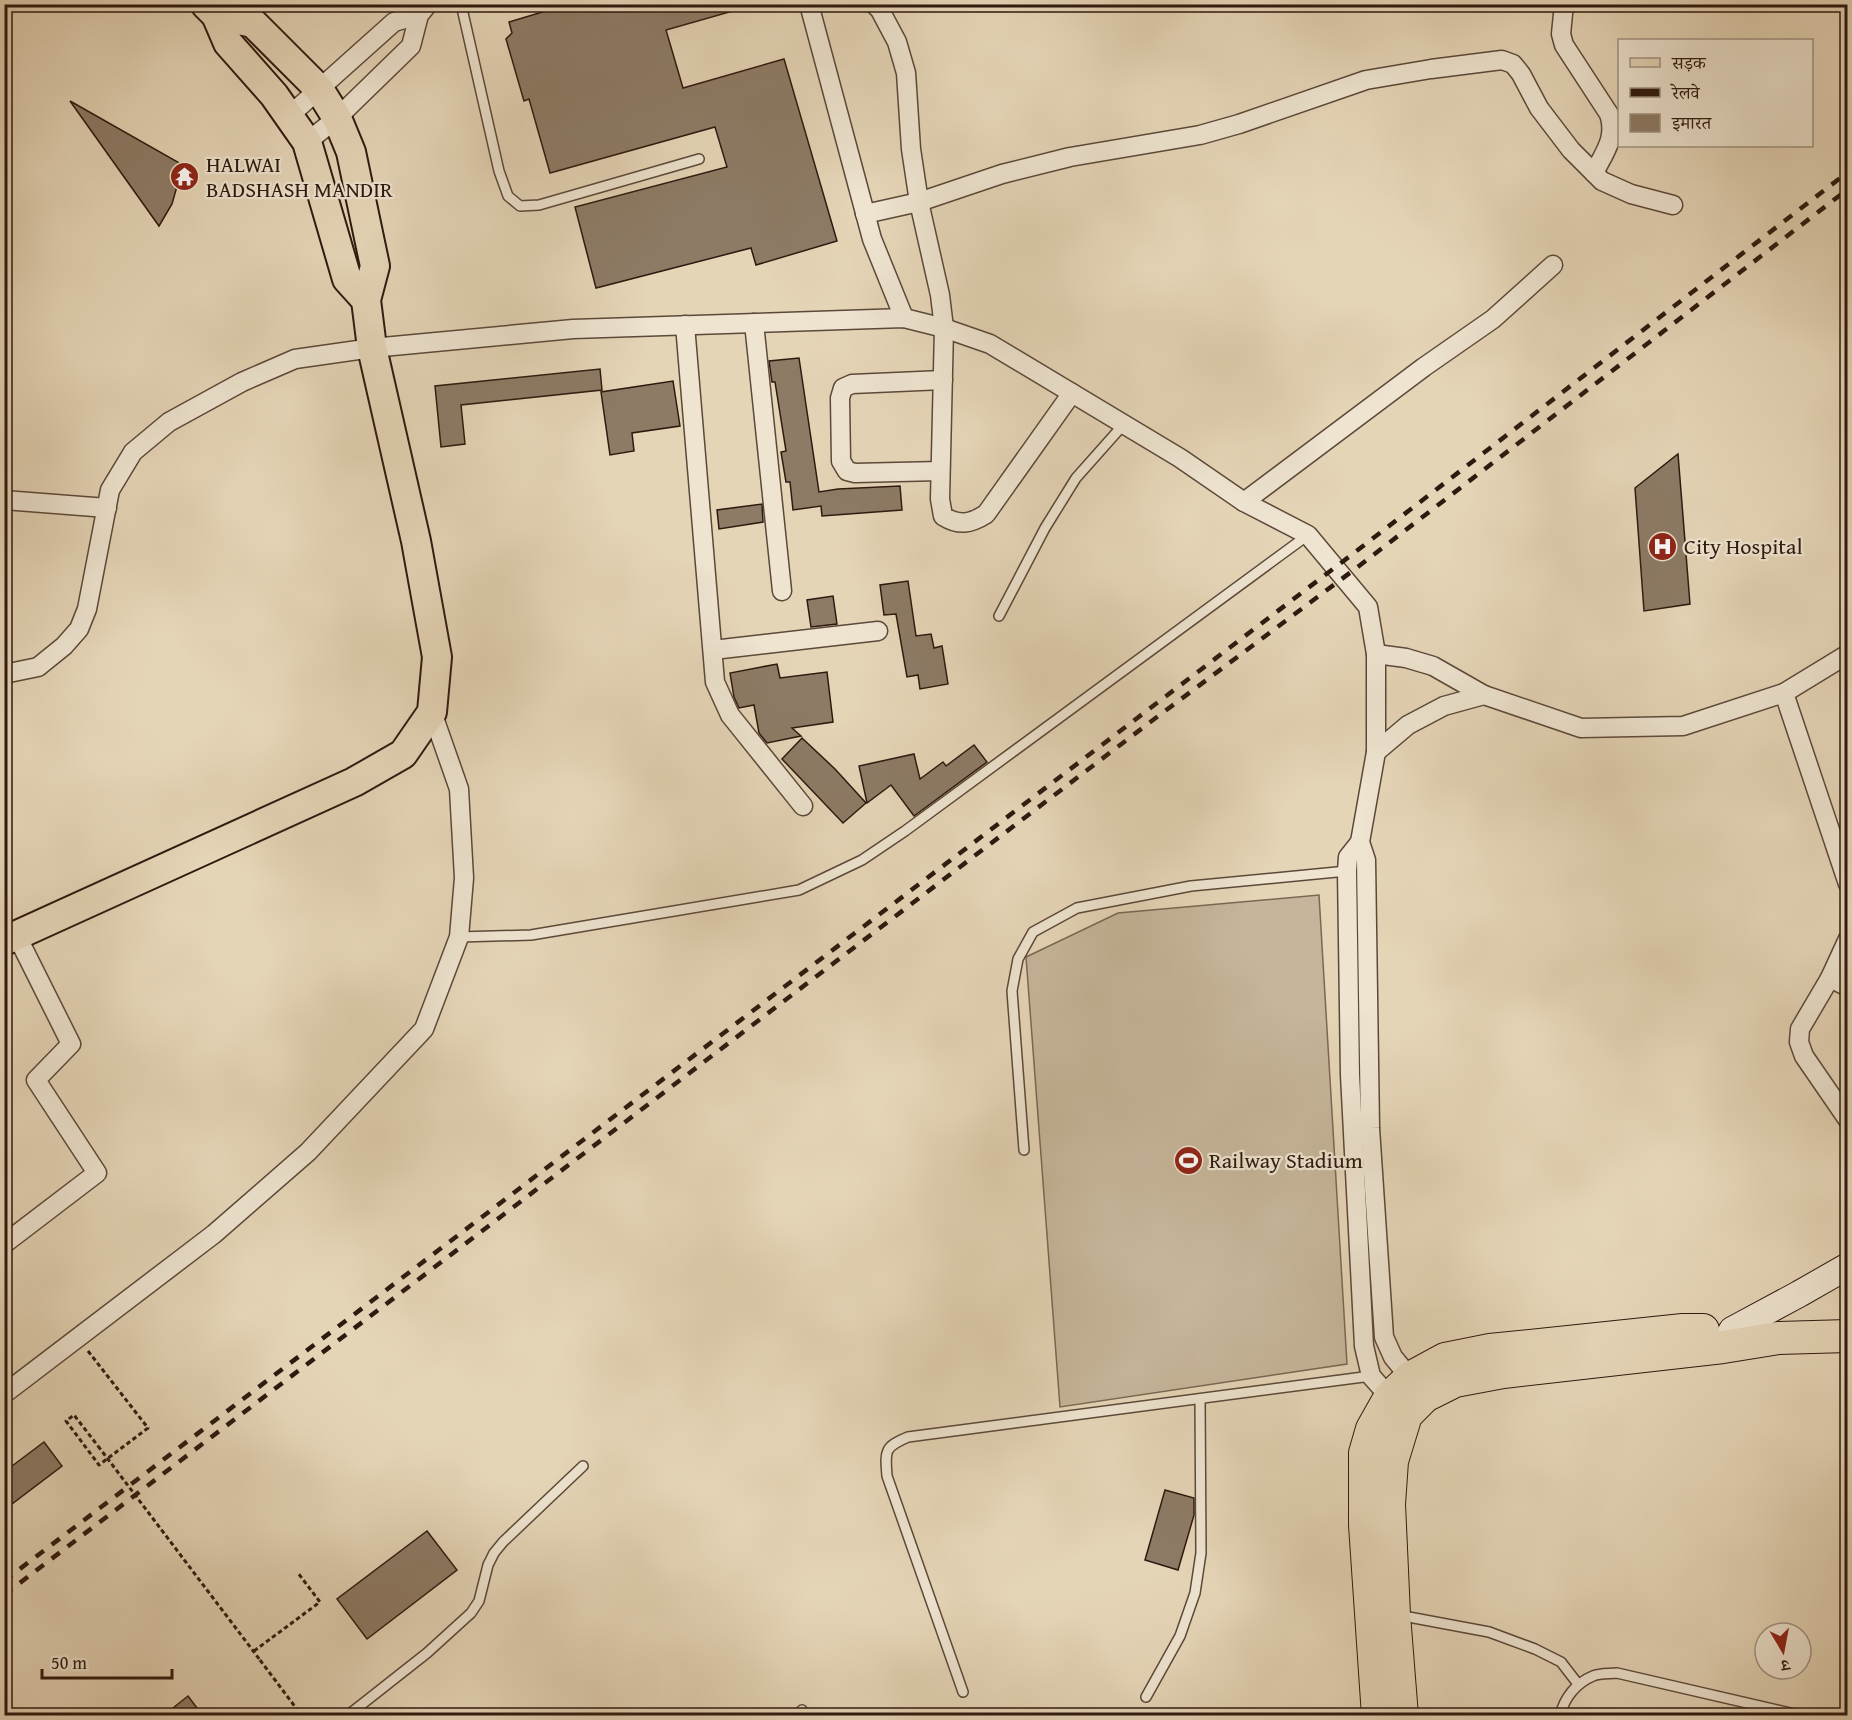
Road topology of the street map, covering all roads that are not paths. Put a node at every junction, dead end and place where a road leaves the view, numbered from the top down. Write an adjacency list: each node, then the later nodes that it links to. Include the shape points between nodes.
1 (462, 4): 11 (lane, via 500,171 508,196 520,206 538,205)
2 (809, 4): 15 (street)
3 (874, 4): 13 (street, via 897,42 906,73)
4 (1563, 4): 12 (street, via 1564,45 1613,126 1612,139)
5 (211, 10): 7 (main road, via 253,23); 8 (main road, via 228,43)
6 (423, 10): 7 (street, via 394,22); 9 (street, via 411,46)
7 (319, 89): 8 (street); 9 (main road)
8 (289, 116): 10 (main road)
9 (338, 118): 10 (street); 17 (main road, via 351,152 375,266)
10 (308, 142): 17 (main road, via 346,279)
11 (699, 159)
12 (1594, 173): 13 (street, via 1539,108 1513,64 1502,60 1366,80 1200,135 1002,174); 14 (street, via 1602,181 1631,194)
13 (919, 202): 15 (street); 21 (street)
14 (1673, 205)
15 (865, 214): 18 (street)
16 (1553, 265): 28 (street, via 1493,319)
17 (366, 300): 22 (main road)
18 (904, 318): 19 (street); 21 (street)
19 (754, 323): 20 (street); 31 (street)
20 (686, 325): 22 (street, via 573,329); 34 (street)
21 (944, 328): 23 (street); 24 (street, via 990,344)
22 (372, 348): 29 (street, via 295,359 242,382 169,422 133,452 111,490); 40 (main road, via 416,541 437,657)
23 (943, 380): 26 (street); 26 (street, via 852,384 843,388 840,398 841,462 847,471)
24 (1072, 393): 25 (street); 26 (street, via 987,514 974,522 954,523 943,516)
25 (1124, 424): 28 (street); 32 (lane, via 1077,478 1045,528)
26 (940, 471)
27 (4, 500): 29 (street)
28 (1244, 502): 30 (street)
29 (107, 507): 37 (street, via 87,609 79,629 38,667)
30 (1308, 535): 35 (street, via 1368,607); 46 (lane, via 905,831 862,860 810,885 778,894 543,933)
31 (782, 591)
32 (999, 616)
33 (878, 631): 34 (street)
34 (712, 650): 42 (street, via 715,682 730,715)
35 (1376, 654): 39 (street, via 1433,666); 41 (street)
36 (1848, 654): 38 (street)
37 (4, 674)
38 (1784, 693): 39 (street, via 1683,726 1581,728); 45 (street)
39 (1484, 695): 41 (street, via 1444,706 1408,725)
40 (432, 712): 46 (street, via 459,789 464,878); 47 (main road, via 403,754 354,782)
41 (1376, 752): 43 (street)
42 (803, 806)
43 (1360, 842): 44 (street, via 1348,857); 57 (street, via 1366,860 1370,1128 1384,1337 1393,1357)
44 (1347, 871): 52 (lane, via 1191,886 1077,908 1034,932 1018,959 1012,991); 57 (street, via 1350,1075 1364,1346)
45 (1848, 884)
46 (459, 937): 58 (street, via 424,1029 308,1152 214,1234)
47 (11, 939): 53 (street, via 71,1044 36,1080 97,1173)
48 (1848, 939): 49 (street)
49 (1830, 978): 50 (street); 51 (street, via 1800,1029 1799,1042 1804,1056)
50 (1848, 987)
51 (1848, 1120)
52 (1023, 1150)
53 (4, 1244)
54 (1848, 1266): 56 (street)
55 (1848, 1336): 56 (highway)
56 (1727, 1339): 57 (highway, via 1503,1372)
57 (1400, 1392): 59 (lane); 61 (highway, via 1389,1504); 66 (highway, via 1372,1429 1365,1453 1365,1525)
58 (4, 1394)
59 (1200, 1399): 63 (lane, via 908,1437 892,1444 885,1456 886,1476); 64 (lane, via 1201,1552 1196,1593 1180,1636)
60 (583, 1466): 65 (lane, via 494,1553 479,1601 471,1613)
61 (1394, 1615): 62 (lane, via 1489,1632 1535,1649 1562,1662); 67 (highway)
62 (1578, 1684): 68 (lane, via 1562,1705); 69 (lane, via 1595,1675 1617,1673)
63 (963, 1692)
64 (1146, 1697)
65 (346, 1716)
66 (1378, 1716)
67 (1402, 1716)
68 (1560, 1716)
69 (1803, 1716)

